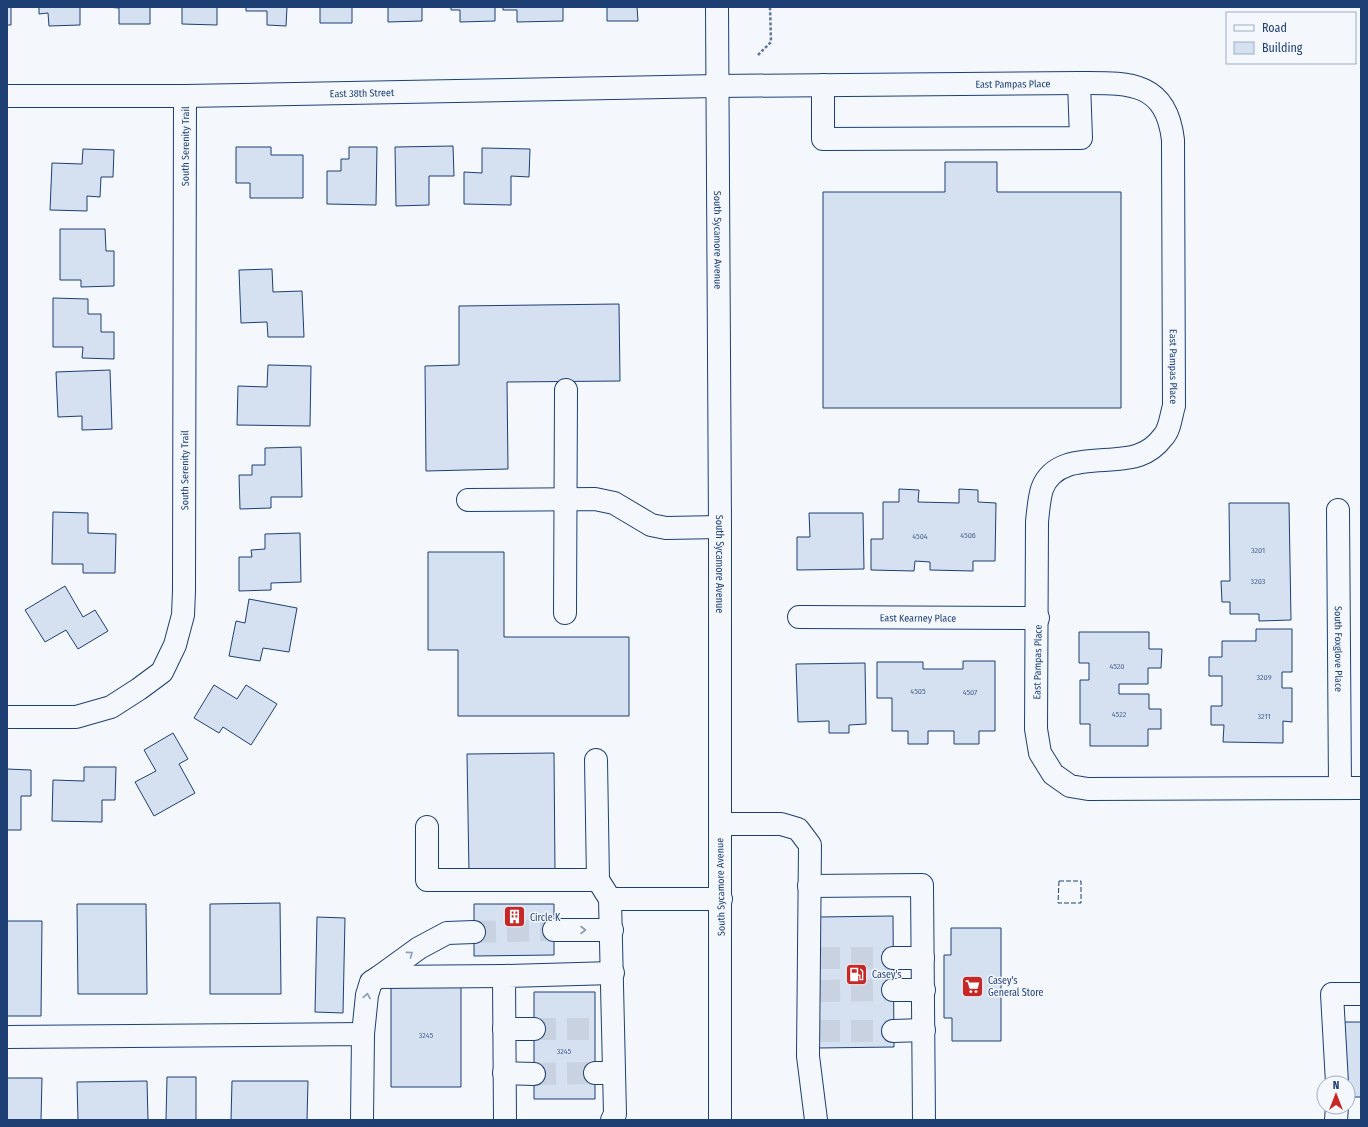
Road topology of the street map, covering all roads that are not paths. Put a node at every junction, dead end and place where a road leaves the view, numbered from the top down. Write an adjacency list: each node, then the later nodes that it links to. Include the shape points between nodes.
1 (716, 7): 3 (street, South Sycamore Avenue)
2 (1079, 83): 4 (street, East Pampas Place); 4 (street, via 1081,138 823,139); 14 (street, East Pampas Place, via 1133,85 1144,89 1161,103 1172,126 1174,406 1164,436 1153,448 1138,456 1067,465 1052,474 1043,487 1037,522)
3 (717, 86): 4 (street, East Pampas Place); 6 (street, East 38th Street); 11 (street, South Sycamore Avenue)
4 (823, 86)
5 (7, 96): 6 (street, East 38th Street)
6 (185, 96): 15 (street, South Serenity Trail, via 184,591 183,615 175,645 162,672 111,707 76,717)
7 (566, 390): 9 (street)
8 (468, 500): 9 (street)
9 (565, 500): 11 (street, via 595,499 614,503 651,525 666,528); 12 (street)
10 (1338, 510): 17 (street, South Foxglove Place)
11 (720, 527): 19 (street, South Sycamore Avenue)
12 (565, 613)
13 (799, 616): 14 (street, East Kearney Place)
14 (1038, 618): 17 (street, East Pampas Place, via 1036,729 1040,753 1053,774 1070,786 1088,789)
15 (7, 717)
16 (596, 760): 21 (street)
17 (1340, 788): 18 (street, East Pampas Place)
18 (1361, 788)
19 (720, 824): 22 (street, via 781,824 798,829 810,845); 24 (street, South Sycamore Avenue)
20 (427, 827): 21 (street, via 427,880)
21 (598, 880): 23 (street)
22 (809, 886): 29 (street, via 922,885); 49 (street, via 814,991 813,1030 808,1056)
23 (610, 899): 24 (street); 26 (street)
24 (721, 899): 48 (street, South Sycamore Avenue)
25 (554, 930): 26 (street, one-way to 26)
26 (612, 930): 30 (street)
27 (474, 932): 32 (street, one-way to 27, via 419,948 447,933)
28 (893, 958): 29 (street)
29 (923, 958): 34 (street)
30 (613, 973): 31 (street); 47 (street, via 604,1029 604,1073 615,1114)
31 (504, 976): 32 (street); 36 (street)
32 (379, 977): 40 (street, one-way to 32, via 367,995 371,982)
33 (894, 990): 34 (street)
34 (924, 990): 38 (street)
35 (1361, 994): 44 (street, via 1332,994)
36 (504, 1028): 37 (street); 42 (street)
37 (534, 1029)
38 (924, 1030): 39 (street); 50 (street)
39 (894, 1031)
40 (363, 1034): 41 (street); 45 (street)
41 (7, 1037)
42 (504, 1073): 43 (street); 46 (street)
43 (534, 1074)
44 (1337, 1075)
45 (362, 1120)
46 (505, 1120)
47 (612, 1120)
48 (720, 1120)
49 (816, 1120)
50 (924, 1120)

